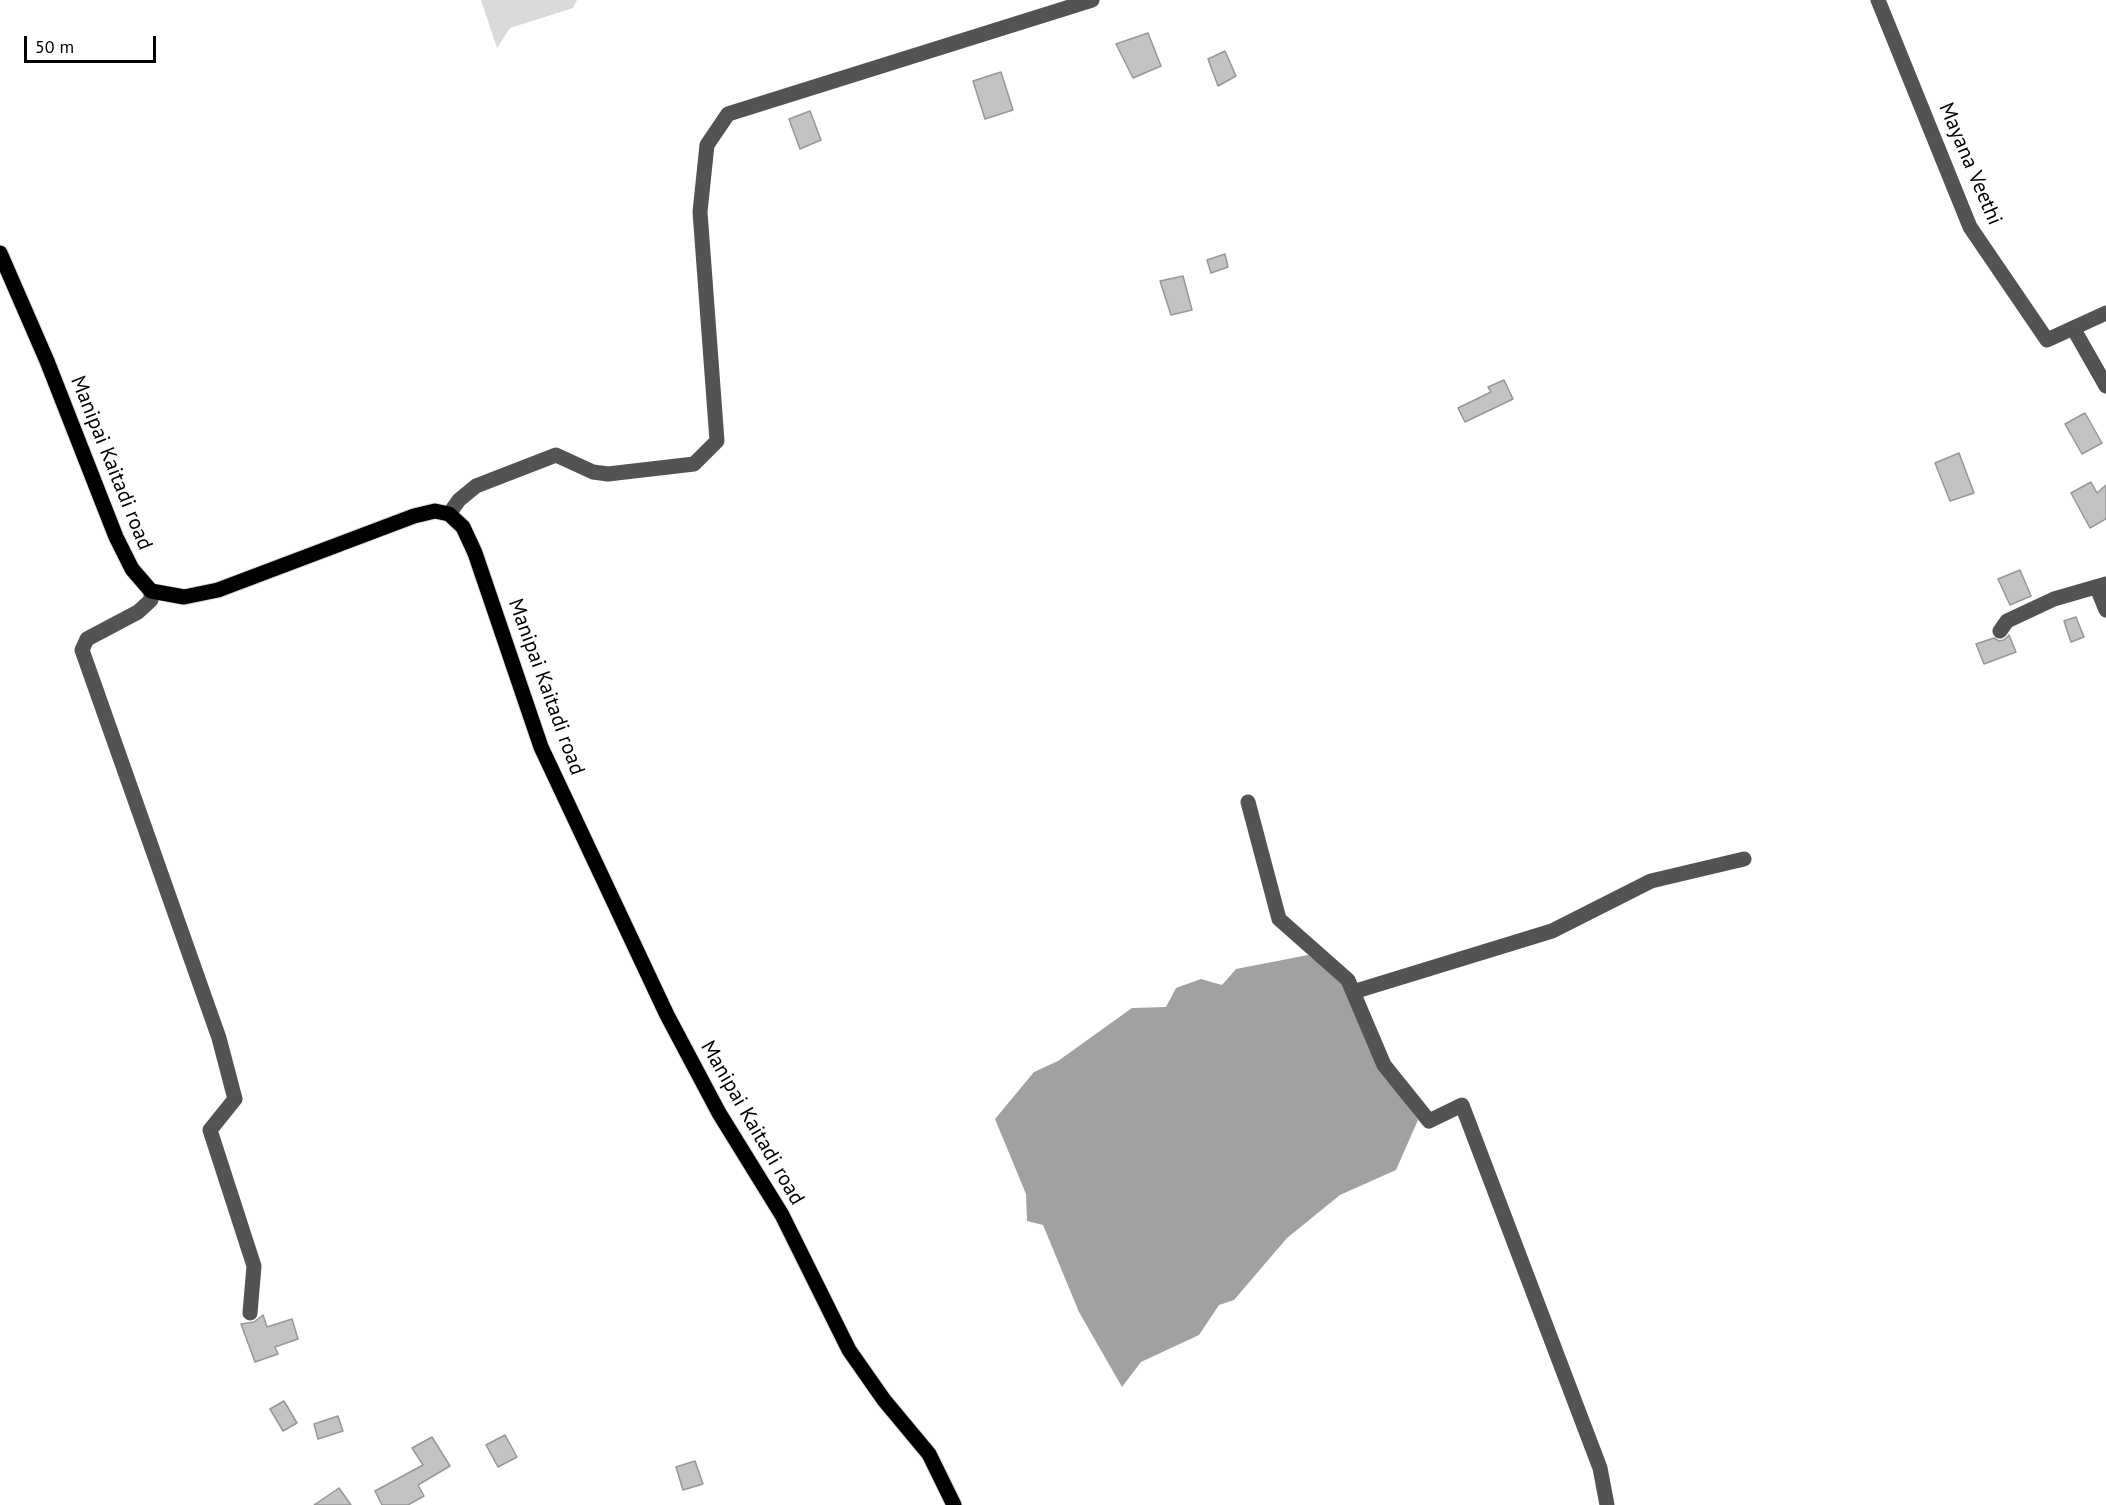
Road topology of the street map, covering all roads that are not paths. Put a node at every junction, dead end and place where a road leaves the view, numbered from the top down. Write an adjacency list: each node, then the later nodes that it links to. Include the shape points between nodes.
1 (1092, 0): 7 (street, via 728,114 707,144 700,212 717,441 694,464 609,474 593,472 556,455 476,486)
2 (1878, 0): 5 (street, Mayana Veethi, via 1970,227 2048,340)
3 (0, 253): 9 (main road, Manipai Kaitadi road, via 116,537 132,569)
4 (2106, 313): 5 (street, Mayana Veethi)
5 (2073, 328): 6 (street)
6 (2106, 386)
7 (449, 514): 9 (main road, via 435,511 414,516 218,590 184,597); 16 (main road, Manipai Kaitadi road, via 463,527 475,553 541,747 667,1015 719,1113 782,1215 849,1350 929,1454)
8 (2102, 586): 10 (street); 11 (street, via 2054,600 2007,621)
9 (151, 591): 15 (street, via 151,600 138,612 87,639 82,650 219,1038 235,1099 210,1130 254,1266)
10 (2106, 610)
11 (2000, 631)
12 (1248, 802): 14 (street, via 1279,919 1348,980)
13 (1744, 859): 14 (street, via 1651,881 1552,931)
14 (1353, 992): 17 (street, via 1384,1065 1429,1121 1462,1106 1600,1468)
15 (250, 1313)
16 (954, 1505)
17 (1607, 1505)

